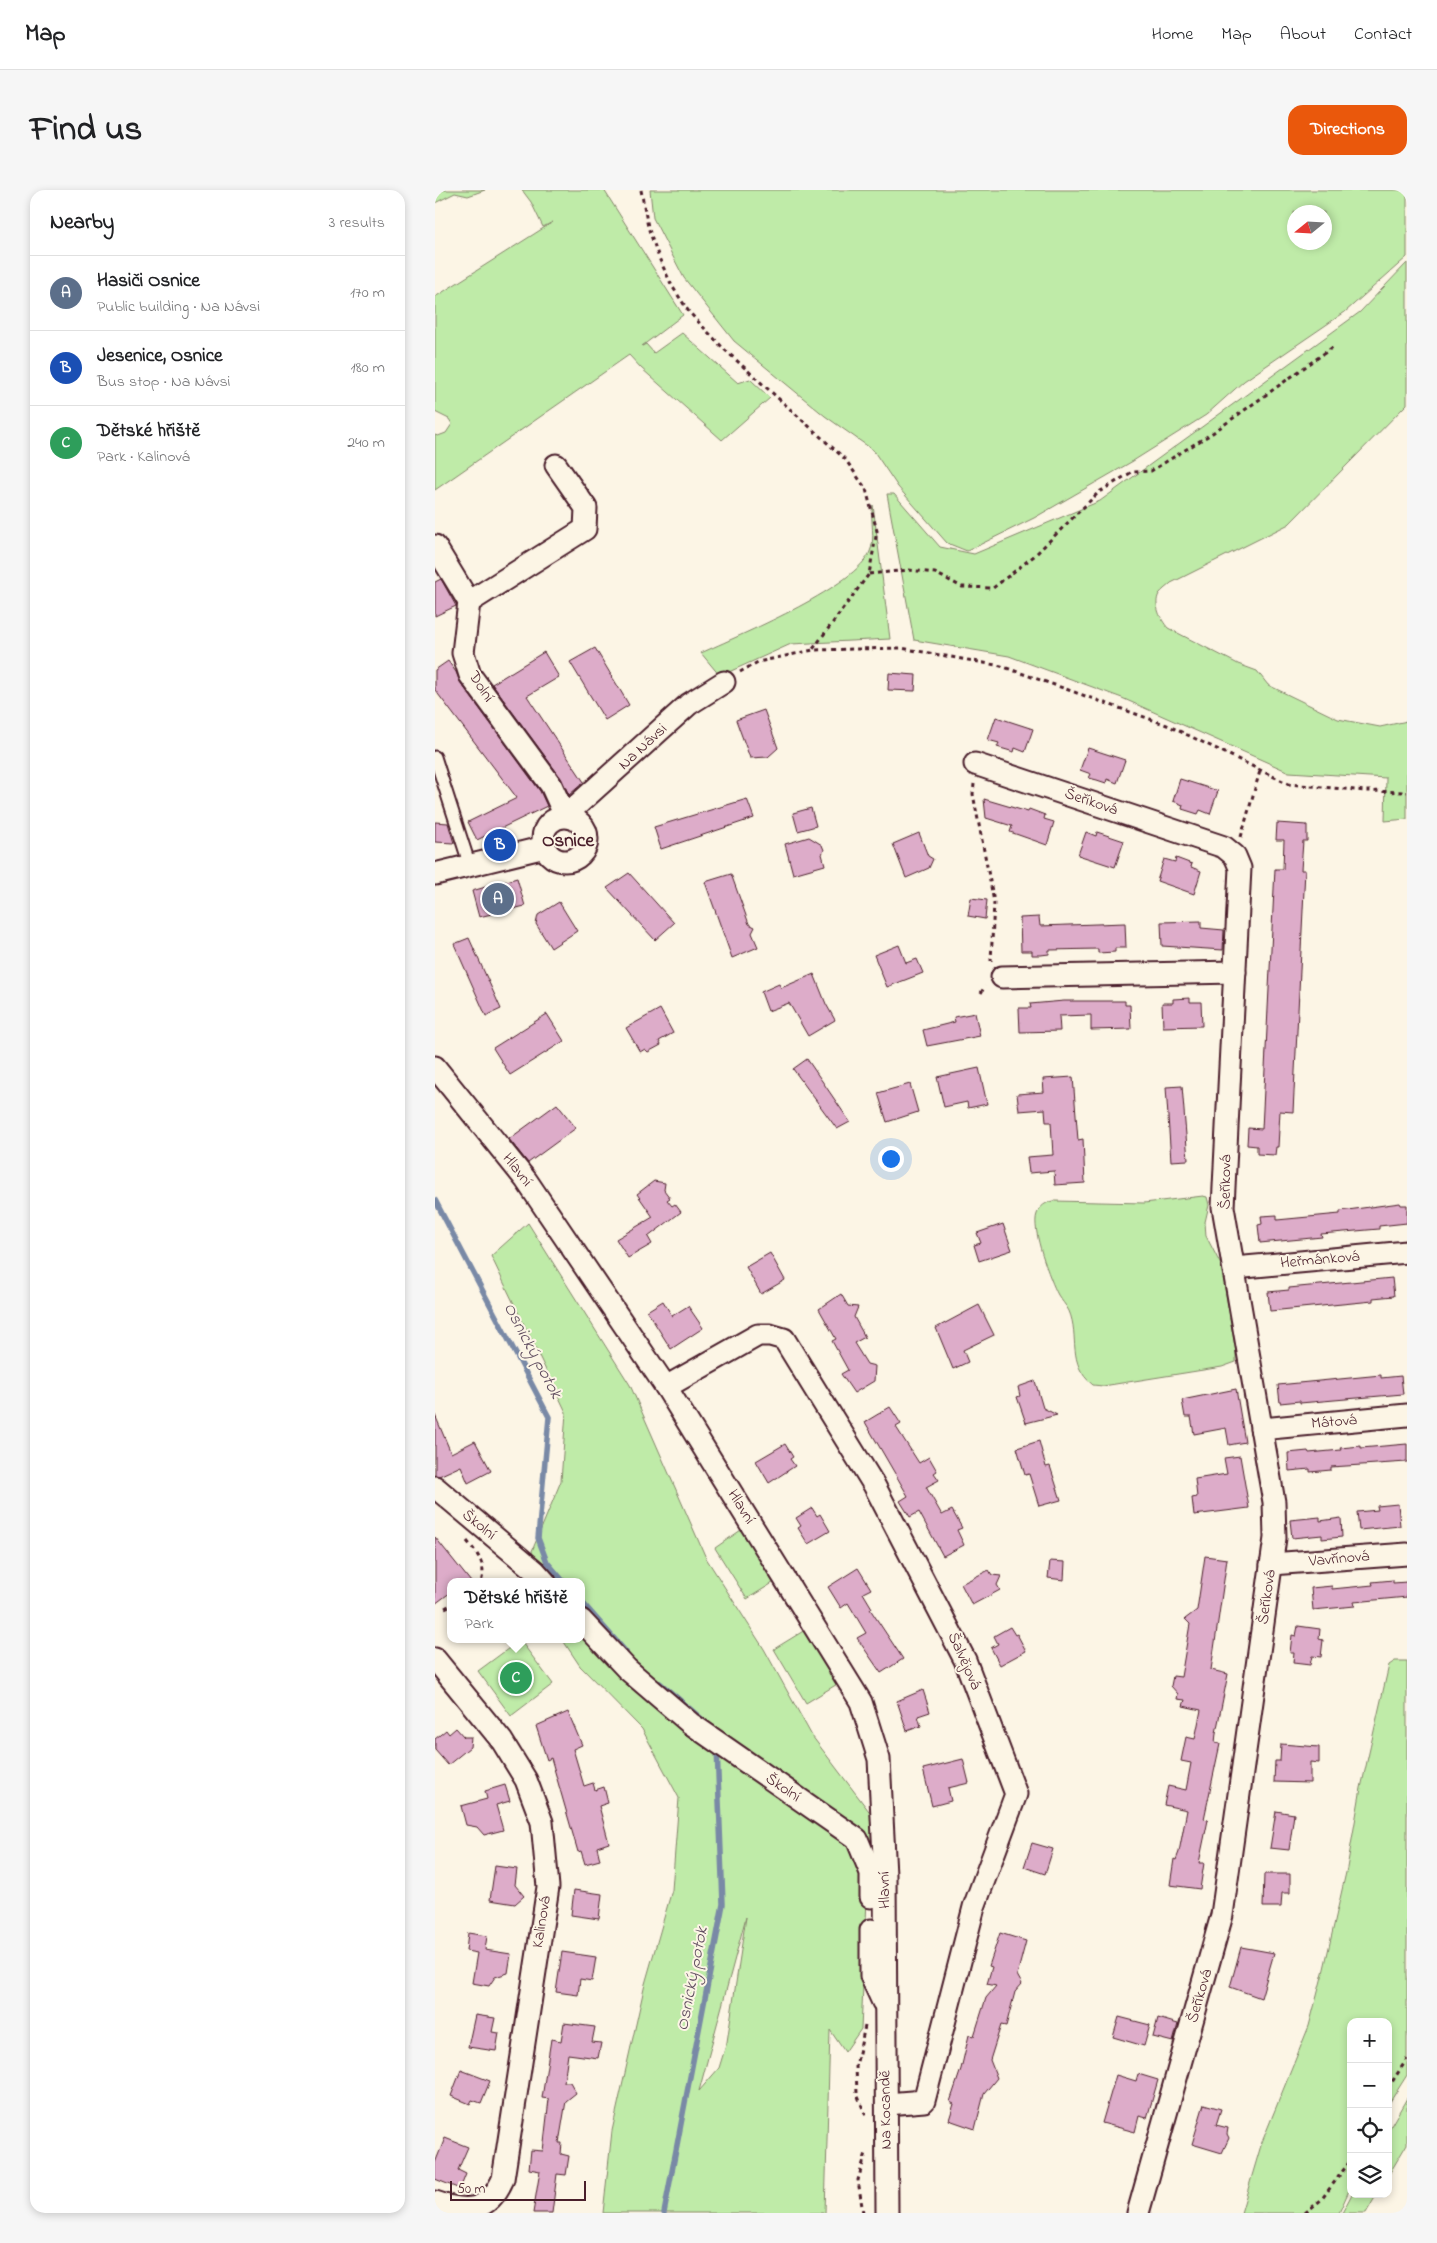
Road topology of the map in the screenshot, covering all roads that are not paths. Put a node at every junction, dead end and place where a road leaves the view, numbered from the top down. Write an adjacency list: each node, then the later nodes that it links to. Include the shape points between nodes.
1 (556, 465): 3 (street, via 586,508 585,529)
2 (435, 546): 3 (street)
3 (469, 602): 7 (street, Dolní, via 463,653 470,675 546,778)
4 (724, 682): 7 (street, Na Návsi, via 689,704)
5 (435, 757): 9 (lane)
6 (975, 764): 11 (street, Šeříková, via 1224,847 1235,856 1240,868)
7 (565, 816): 8 (street, Na Návsi, via 547,826); 8 (street, via 580,822 585,828 585,850 580,856 567,861 553,858)
8 (545, 847): 9 (street)
9 (470, 866): 10 (street)
10 (435, 874)
11 (1235, 972): 12 (street); 15 (street, Šeříková, via 1223,1207)
12 (996, 973)
13 (435, 1067): 16 (street, Hlavní, via 526,1180)
14 (1407, 1252): 15 (street, Heřmánková)
15 (1234, 1268): 18 (street, Šeříková)
16 (666, 1387): 25 (street, Hlavní, via 861,1702 879,1760 885,1875); 26 (street, Šalvějová, via 758,1335 783,1340 874,1485 965,1660 1016,1794 974,1907 924,2101)
17 (1407, 1416): 18 (street, Mátová)
18 (1261, 1430): 21 (street, Šeříková, via 1275,1521)
19 (435, 1487): 22 (street, Školní)
20 (1407, 1554): 21 (street, Vavřínová)
21 (1271, 1564): 29 (street, Šeříková, via 1222,1915)
22 (541, 1578)
23 (585, 1624): 25 (street, Školní, via 627,1669 690,1722 857,1839 871,1873 871,1976)
24 (435, 1658): 27 (street, Kalinová, via 502,1741 526,1780 543,1822 548,1887 503,2179 492,2198 480,2207 452,2210)
25 (885, 2006): 26 (street, Na Kocandě)
26 (887, 2104): 28 (street, Na Kocandě)
27 (435, 2202)
28 (887, 2213)
29 (1138, 2213)

